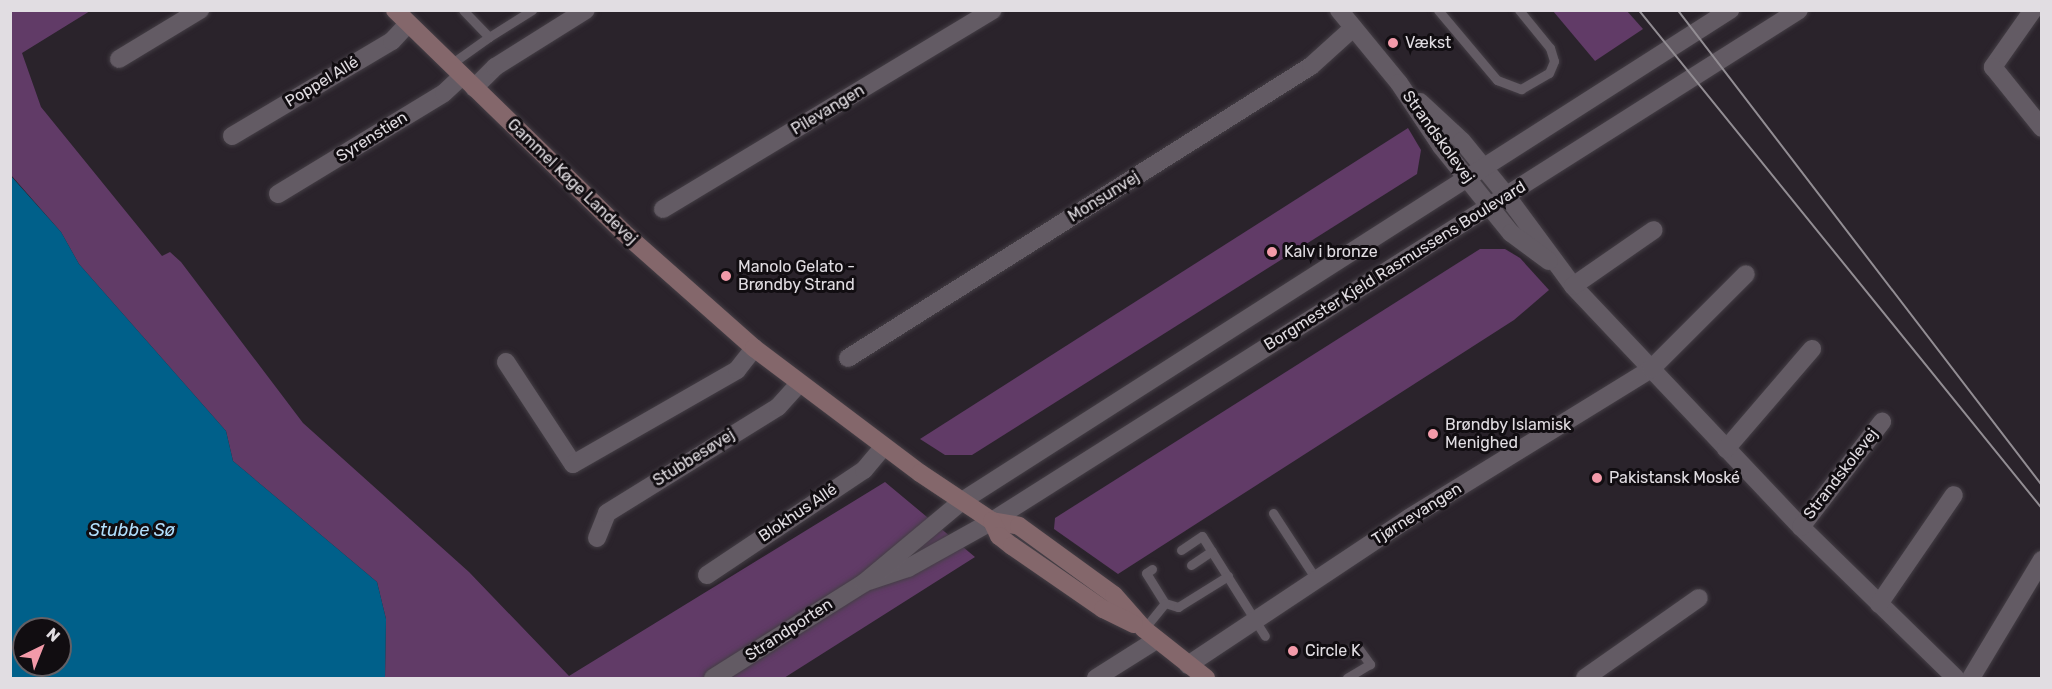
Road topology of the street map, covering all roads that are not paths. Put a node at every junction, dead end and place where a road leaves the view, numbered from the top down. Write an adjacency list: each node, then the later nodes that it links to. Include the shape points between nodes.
1 (200, 10): 16 (street)
2 (395, 10): 13 (main road, Gammel Køge Landevej)
3 (463, 10): 15 (lane)
4 (532, 10): 15 (lane)
5 (586, 10): 17 (street, Syrenstien, via 495,67)
6 (993, 10): 26 (street, Pilevangen)
7 (1339, 10): 14 (street, Strandskolevej)
8 (1438, 10): 9 (lane, via 1497,80 1521,89 1549,73 1554,61 1550,48)
9 (1519, 10)
10 (1730, 10): 21 (street, Borgmester Kjeld Rasmussens Boulevard)
11 (2032, 10): 19 (street, via 1993,67)
12 (1785, 13): 24 (street, Borgmester Kjeld Rasmussens Boulevard)
13 (408, 24): 17 (main road, Gammel Køge Landevej); 20 (street, Poppel Allé, via 392,41)
14 (1353, 28): 18 (street, Strandskolevej); 33 (street, Monsunvej, via 1311,66)
15 (489, 37): 17 (lane)
16 (119, 59)
17 (462, 76): 23 (street, Syrenstien, via 444,93); 31 (main road, Gammel Køge Landevej, via 623,232)
18 (1399, 83): 21 (street, Strandskolevej, via 1462,141); 22 (street, Strandskolevej)
19 (2042, 128)
20 (232, 136)
21 (1484, 167): 22 (street, Borgmester Kjeld Rasmussens Boulevard); 24 (street, Strandskolevej)
22 (1467, 178): 25 (street, Strandskolevej); 41 (street, Borgmester Kjeld Rasmussens Boulevard)
23 (278, 195)
24 (1506, 195): 25 (street, Borgmester Kjeld Rasmussens Boulevard); 28 (street, Strandskolevej)
25 (1489, 206): 28 (street, Strandskolevej, via 1511,233); 43 (street, Borgmester Kjeld Rasmussens Boulevard)
26 (663, 209)
27 (1654, 230): 30 (street)
28 (1556, 265): 30 (street, Strandskolevej)
29 (1746, 274): 35 (street)
30 (1573, 286): 35 (street, Strandskolevej)
31 (754, 348): 34 (street, via 736,370 573,464); 36 (main road, Gammel Køge Landevej)
32 (1812, 349): 39 (street)
33 (848, 358)
34 (506, 362)
35 (1651, 369): 39 (street, Strandskolevej); 53 (street, Tjørnevangen)
36 (799, 384): 38 (main road, Gammel Køge Landevej); 45 (street, Stubbesøvej, via 778,407 607,513)
37 (1882, 422): 44 (street, Strandskolevej)
38 (884, 446): 41 (main road, Gammel Køge Landevej); 51 (street, Blokhus Allé, via 864,470)
39 (1726, 449): 44 (street, Strandskolevej)
40 (1954, 495): 57 (street)
41 (962, 501): 43 (main road, Gammel Køge Landevej); 54 (street, Strandporten)
42 (1273, 513): 53 (lane)
43 (992, 521): 54 (street, Strandporten, via 908,568); 59 (main road, Gammel Køge Landevej, via 999,536 1012,546 1103,609)
44 (1801, 527): 57 (street, Strandskolevej)
45 (597, 537)
46 (1181, 550): 47 (lane, via 1202,536)
47 (1212, 550): 49 (lane); 52 (lane)
48 (2042, 560): 69 (street)
49 (1191, 565)
50 (1152, 569): 56 (lane, via 1146,573 1159,586)
51 (707, 574)
52 (1228, 576): 56 (lane, via 1178,607); 58 (lane)
53 (1316, 579): 58 (street, Tjørnevangen)
54 (864, 583): 63 (street, Strandporten)
55 (1700, 598): 67 (street)
56 (1165, 603): 59 (lane)
57 (1879, 603): 68 (street, Strandskolevej)
58 (1254, 619): 60 (lane); 62 (street, Tjørnevangen)
59 (1150, 634): 62 (main road, Gammel Køge Landevej); 64 (street)
60 (1265, 636)
61 (1344, 652): 66 (lane, via 1359,649 1370,664)
62 (1188, 665): 65 (main road, Gammel Køge Landevej)
63 (713, 678)
64 (1096, 678)
65 (1204, 678)
66 (1347, 678)
67 (1585, 678)
68 (1956, 678)
69 (1971, 678)

